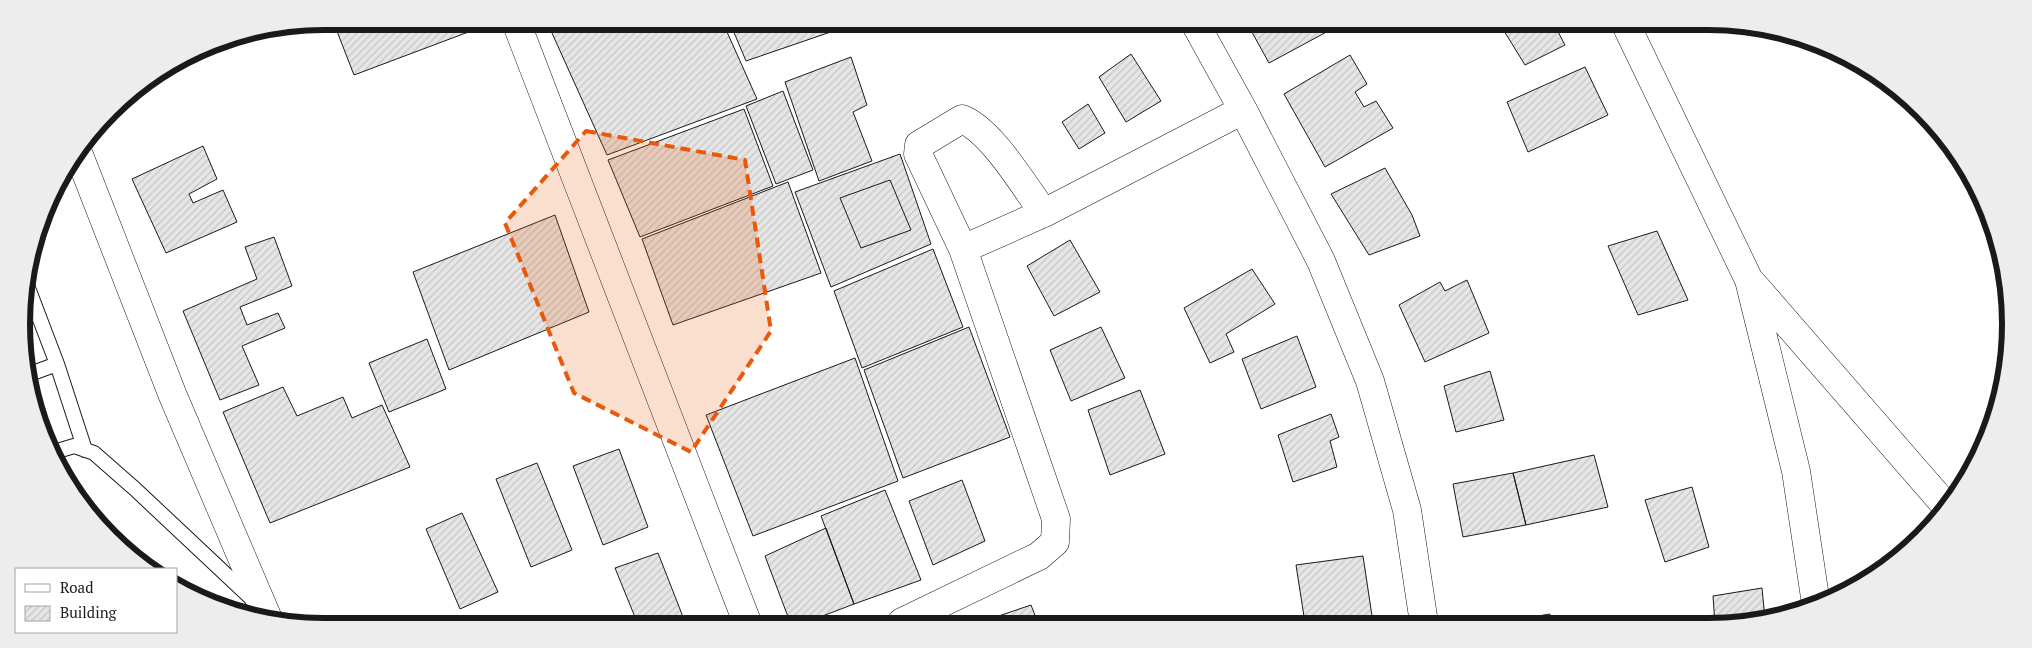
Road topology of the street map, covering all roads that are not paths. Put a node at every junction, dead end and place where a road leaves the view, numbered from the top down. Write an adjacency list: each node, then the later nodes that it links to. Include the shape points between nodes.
1 (519, 30): 18 (street)
2 (1199, 30): 4 (street)
3 (1629, 30): 8 (street)
4 (1243, 110): 6 (street); 20 (street, via 1321,261 1370,381 1407,510)
5 (81, 160): 17 (street, via 173,396)
6 (1044, 212): 7 (street); 7 (street, via 990,140 972,123 962,119 919,145 918,154)
7 (963, 249): 19 (street, via 1056,519 1055,542 1039,556)
8 (1750, 280): 14 (street); 15 (street, via 1796,471)
9 (32, 299): 10 (lane)
10 (57, 364): 11 (lane); 12 (lane)
11 (35, 372)
12 (85, 450): 13 (lane, via 74,446); 16 (lane, via 94,453 135,489)
13 (58, 451)
14 (1942, 501)
15 (1815, 598)
16 (262, 611)
17 (265, 612)
18 (745, 618)
19 (910, 618)
20 (1423, 618)

